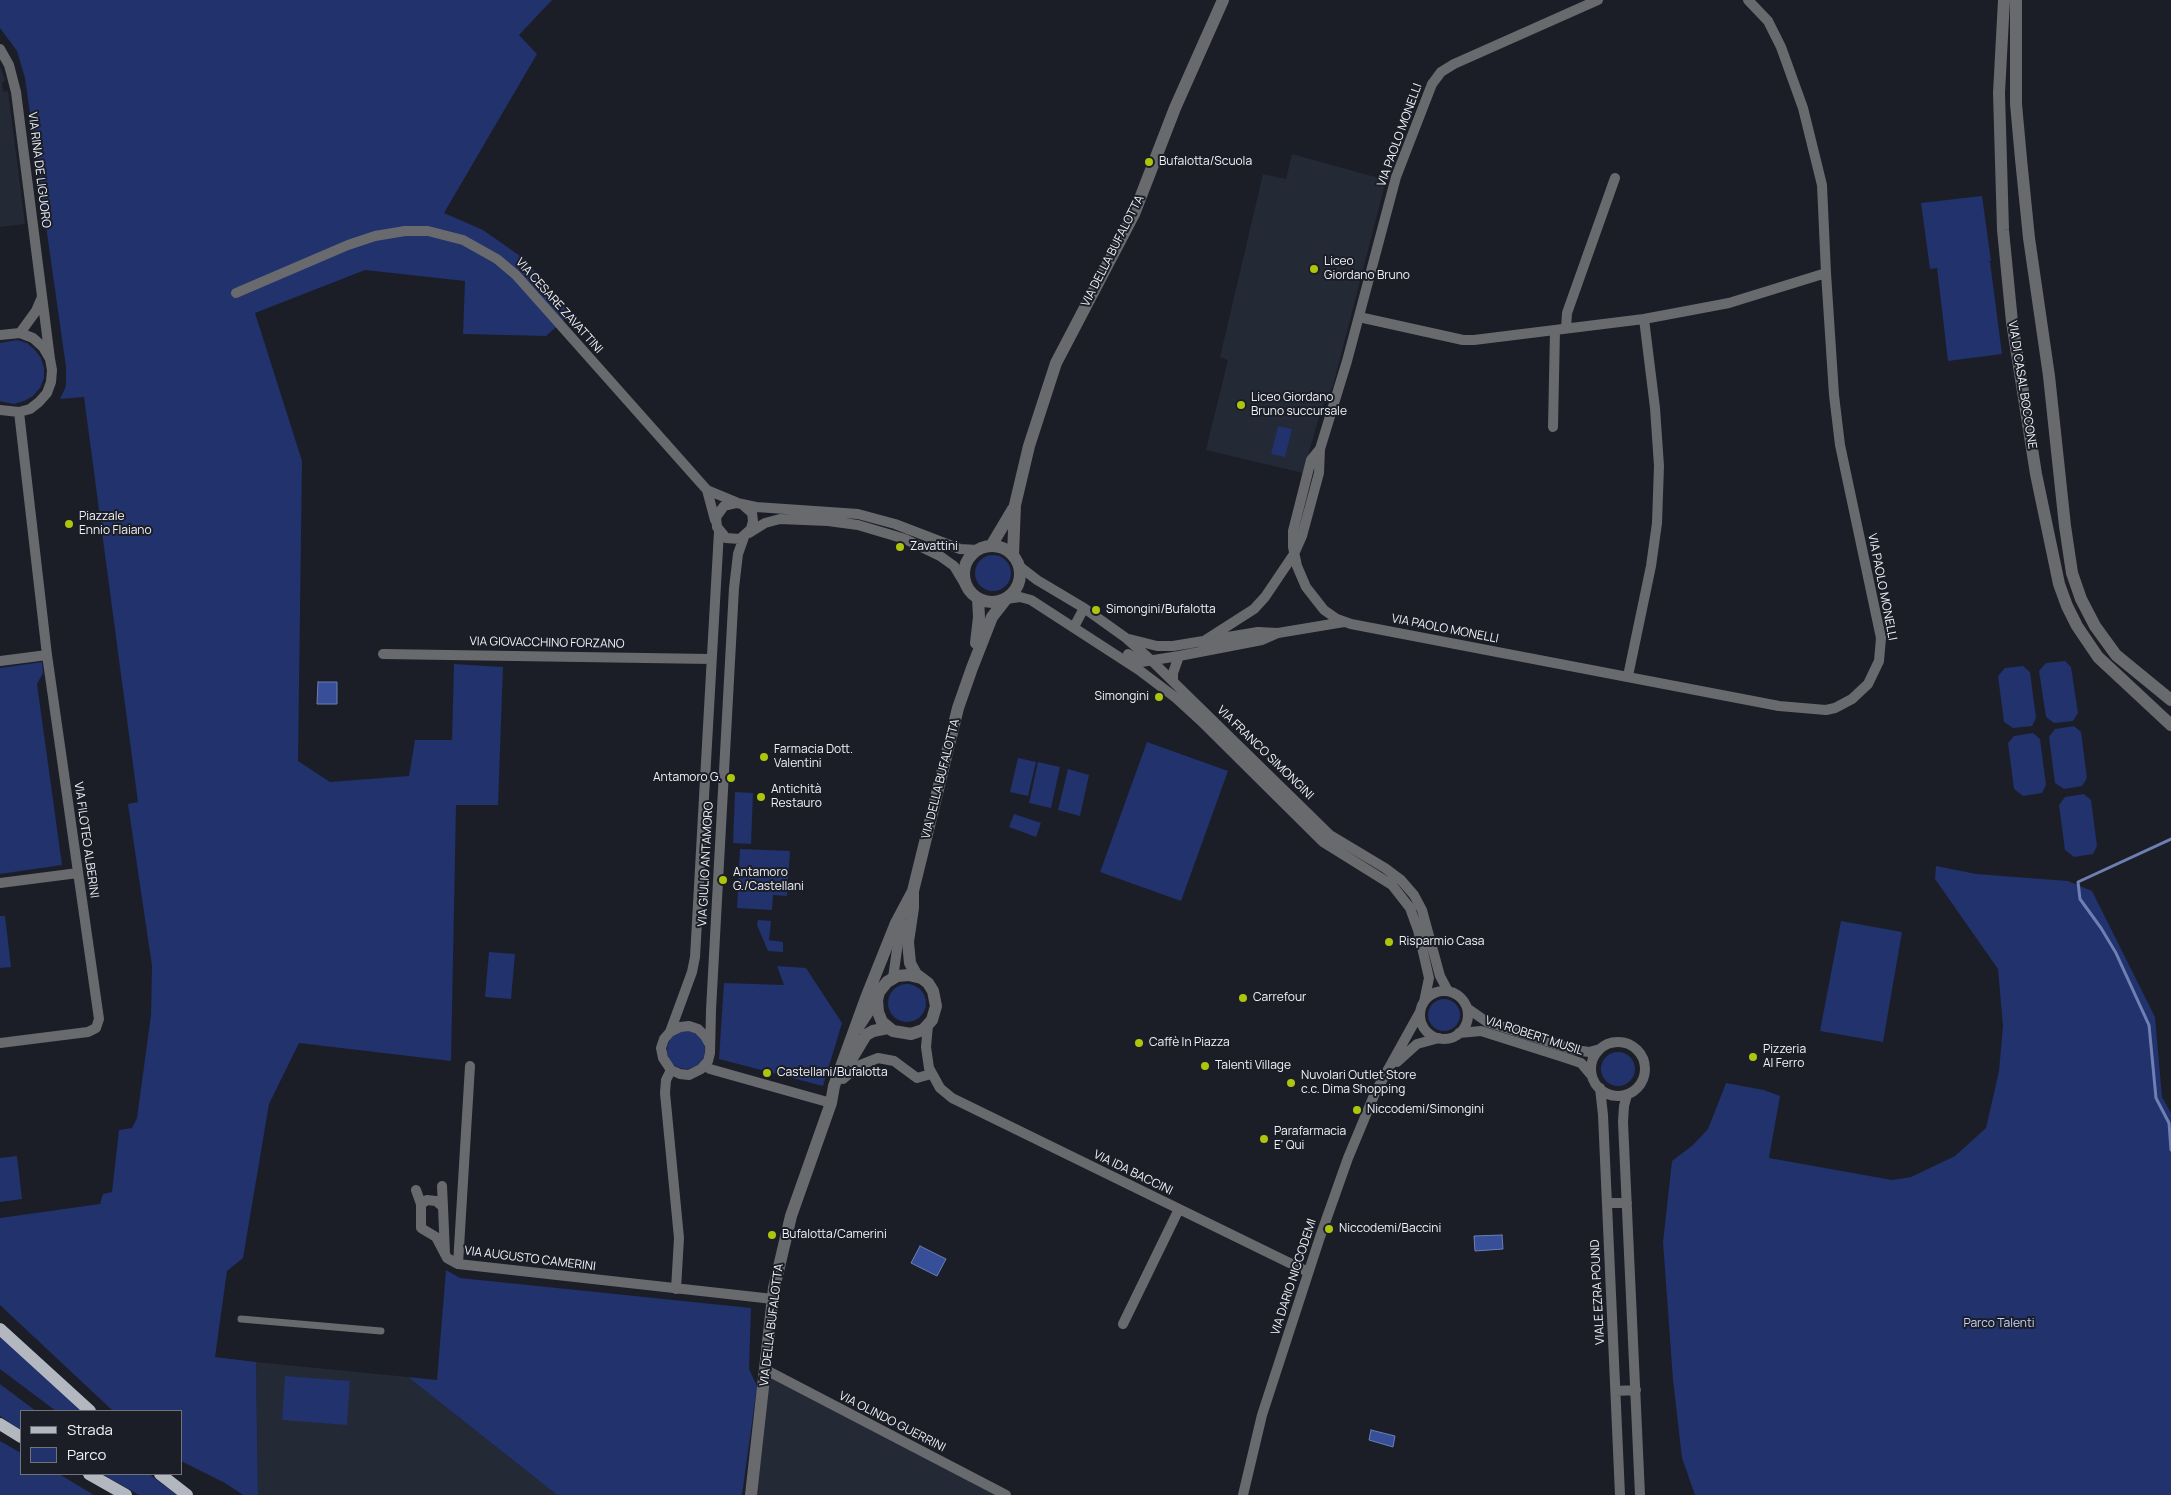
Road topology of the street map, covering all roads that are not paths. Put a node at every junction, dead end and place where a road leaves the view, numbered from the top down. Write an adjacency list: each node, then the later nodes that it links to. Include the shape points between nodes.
1 (1223, 0): 23 (street, VIA DELLA BUFALOTTA, via 1175,108 1140,202 1056,363 1029,446)
2 (1598, 0): 11 (street, VIA PAOLO MONELLI, via 1454,64 1437,76 1396,177)
3 (1748, 0): 8 (street, VIA PAOLO MONELLI, via 1768,21 1777,37 1803,108 1822,185)
4 (2004, 0): 50 (street, VIA DI CASAL BOCCONE, via 1999,93 2004,239 2012,322 2036,474 2059,584 2077,626 2098,657)
5 (2016, 0): 49 (street, VIA DI CASAL BOCCONE, via 2016,104 2021,158 2072,573 2095,626 2116,654)
6 (0, 49): 10 (street, VIA RINA DE LIGUORO, via 9,65 16,92)
7 (1615, 178): 13 (street, via 1567,312)
8 (1826, 273): 12 (street, via 1729,303); 47 (street, VIA PAOLO MONELLI, via 1840,445 1881,638 1876,670 1868,684 1852,699 1835,708 1816,710 1779,706)
9 (236, 293): 21 (street, VIA CESARE ZAVATTINI, via 375,236 428,231 463,240 490,254 516,275)
10 (42, 296): 15 (street, via 36,311); 17 (street, VIA RINA DE LIGUORO)
11 (1359, 317): 14 (street, via 1463,340); 28 (street, VIA PAOLO MONELLI, via 1320,449 1319,473 1302,536)
12 (1644, 319): 13 (street); 47 (street, via 1655,408 1658,504 1651,566)
13 (1566, 328): 14 (street)
14 (1555, 330): 20 (street)
15 (20, 333): 16 (street); 17 (street, via 43,347)
16 (0, 335)
17 (50, 359): 19 (street, VIA RINA DE LIGUORO, via 51,382 47,393 35,405)
18 (0, 410): 19 (street)
19 (18, 412): 40 (street)
20 (1554, 427)
21 (707, 490): 22 (street, VIA CESARE ZAVATTINI); 24 (street, VIA CESARE ZAVATTINI)
22 (740, 504): 24 (street, via 721,508); 25 (street, via 750,510 753,517 753,525); 27 (street, VIA CESARE ZAVATTINI, via 858,514 960,548)
23 (1015, 505): 26 (street, VIA DELLA BUFALOTTA); 29 (street, VIA DELLA BUFALOTTA)
24 (718, 527): 25 (street, via 724,536 732,540); 43 (street, VIA GIULIO ANTAMORO)
25 (746, 535): 30 (street, via 765,523 780,519 858,525 905,539 940,556 954,566); 68 (street, VIA GIULIO ANTAMORO, via 738,554 734,588)
26 (991, 546): 27 (street); 29 (street, via 1003,548)
27 (978, 550): 30 (street, via 965,566)
28 (1294, 554): 34 (street, VIA PAOLO MONELLI, via 1311,594 1330,615); 39 (street, via 1254,609)
29 (1016, 560): 32 (street, via 1019,585); 33 (street, VIA FRANCO SIMONGINI, via 1044,585)
30 (966, 586): 31 (street)
31 (978, 598): 32 (street, via 991,602); 46 (street, VIA DELLA BUFALOTTA, via 979,623)
32 (1006, 599): 35 (street, VIA FRANCO SIMONGINI, via 1020,597 1031,600); 46 (street, VIA DELLA BUFALOTTA, via 992,617)
33 (1084, 608): 35 (street); 38 (street, VIA FRANCO SIMONGINI)
34 (1344, 622): 36 (street); 47 (street, VIA PAOLO MONELLI)
35 (1074, 626): 37 (street, VIA FRANCO SIMONGINI)
36 (1278, 633): 39 (street, via 1258,632); 42 (street, via 1262,640)
37 (1087, 635): 45 (street, via 1110,642 1138,661); 59 (street, VIA FRANCO SIMONGINI, via 1176,698 1323,842 1387,882 1400,894 1416,922 1429,973)
38 (1126, 638): 39 (street, via 1164,646); 45 (street, VIA FRANCO SIMONGINI)
39 (1204, 641)
40 (47, 654): 44 (street); 51 (street, VIA FILOTEO ALBERINI)
41 (383, 654): 43 (street, VIA GIOVACCHINO FORZANO)
42 (1179, 656): 45 (street); 48 (street)
43 (711, 659): 63 (street, VIA GIULIO ANTAMORO, via 694,962)
44 (0, 661)
45 (1152, 661): 48 (street, VIA FRANCO SIMONGINI)
46 (972, 668): 53 (street, VIA DELLA BUFALOTTA, via 958,708)
47 (1628, 676)
48 (1173, 681): 57 (street, VIA FRANCO SIMONGINI, via 1330,835 1390,871 1410,890 1425,918 1440,976)
49 (2171, 700)
50 (2171, 725)
51 (78, 873): 52 (street); 67 (street, VIA FILOTEO ALBERINI, via 98,1013 96,1028)
52 (0, 883)
53 (913, 891): 54 (street, VIA DELLA BUFALOTTA); 56 (street, VIA DELLA BUFALOTTA, via 907,947 910,966)
54 (903, 910): 55 (street, VIA DELLA BUFALOTTA); 65 (street, VIA DELLA BUFALOTTA)
55 (893, 978): 56 (street, via 909,975); 58 (street, VIA DELLA BUFALOTTA, via 882,988)
56 (921, 978): 61 (street, VIA DELLA BUFALOTTA, via 933,991 936,1001 935,1013)
57 (1448, 991): 59 (street, via 1432,994); 60 (street, via 1460,997)
58 (877, 1000): 62 (street, via 880,1018); 65 (street, VIA DELLA BUFALOTTA)
59 (1422, 1007): 66 (street, via 1420,1019 1426,1030); 74 (street, VIA DARIO NICCODEMI)
60 (1467, 1008): 64 (street, via 1467,1021); 69 (street, VIA ROBERT MUSIL, via 1487,1022 1576,1050 1589,1052)
61 (928, 1025): 62 (street, via 911,1034); 73 (street, via 926,1047)
62 (888, 1028): 75 (street, VIA DELLA BUFALOTTA, via 873,1031 863,1039)
63 (670, 1032): 68 (street, via 680,1027 694,1027 702,1032); 72 (street, VIA GIULIO ANTAMORO, via 661,1051)
64 (1459, 1033): 66 (street); 76 (street, VIA ROBERT MUSIL, via 1483,1032 1578,1062 1585,1066)
65 (852, 1037): 78 (street, VIA DELLA BUFALOTTA)
66 (1439, 1038): 74 (street, VIA DARIO NICCODEMI, via 1412,1048)
67 (0, 1043)
68 (710, 1045): 71 (street, VIA GIULIO ANTAMORO)
69 (1600, 1049): 76 (street, via 1592,1064); 77 (street, via 1619,1042 1630,1044 1640,1052 1644,1060 1644,1076)
70 (470, 1066): 87 (street, VIA AUGUSTO CAMERINI)
71 (705, 1066): 72 (street, via 689,1074); 78 (street)
72 (671, 1070): 89 (street, via 665,1093 679,1238)
73 (931, 1074): 75 (street, via 917,1078 894,1061 882,1058 862,1064); 85 (street, VIA IDA BACCINI, via 947,1094)
74 (1386, 1074): 88 (street, VIA DARIO NICCODEMI, via 1348,1158)
75 (844, 1080): 78 (street, VIA DELLA BUFALOTTA)
76 (1597, 1084): 77 (street, via 1611,1094); 81 (street, VIALE EZRA POUND)
77 (1627, 1095): 82 (street, via 1623,1114)
78 (830, 1103): 90 (street, VIA DELLA BUFALOTTA, via 791,1216)
79 (442, 1186): 84 (street)
80 (416, 1190): 83 (street)
81 (1607, 1203): 82 (street); 97 (street, VIALE EZRA POUND)
82 (1627, 1203): 96 (street)
83 (421, 1204): 84 (street, via 434,1200); 86 (street, via 421,1228 436,1237)
84 (443, 1207): 86 (street)
85 (1178, 1209): 88 (street, VIA IDA BACCINI); 92 (street)
86 (445, 1254): 87 (street)
87 (458, 1264): 89 (street, VIA AUGUSTO CAMERINI)
88 (1308, 1272): 107 (street, VIA DARIO NICCODEMI, via 1262,1415)
89 (676, 1289): 90 (street, VIA AUGUSTO CAMERINI)
90 (773, 1299): 95 (street, VIA DELLA BUFALOTTA)
91 (241, 1319): 94 (street)
92 (1123, 1324)
93 (0, 1329): 98 (main road)
94 (381, 1331)
95 (766, 1370): 105 (street, VIA DELLA BUFALOTTA); 106 (street, VIA OLINDO GUERRINI)
96 (1636, 1390): 97 (street); 109 (street)
97 (1616, 1391): 108 (street, VIALE EZRA POUND)
98 (89, 1410)
99 (0, 1424): 100 (main road)
100 (20, 1436)
101 (91, 1475): 103 (main road)
102 (161, 1475): 104 (main road)
103 (126, 1495)
104 (187, 1495)
105 (751, 1495)
106 (1006, 1495)
107 (1243, 1495)
108 (1620, 1495)
109 (1640, 1495)

